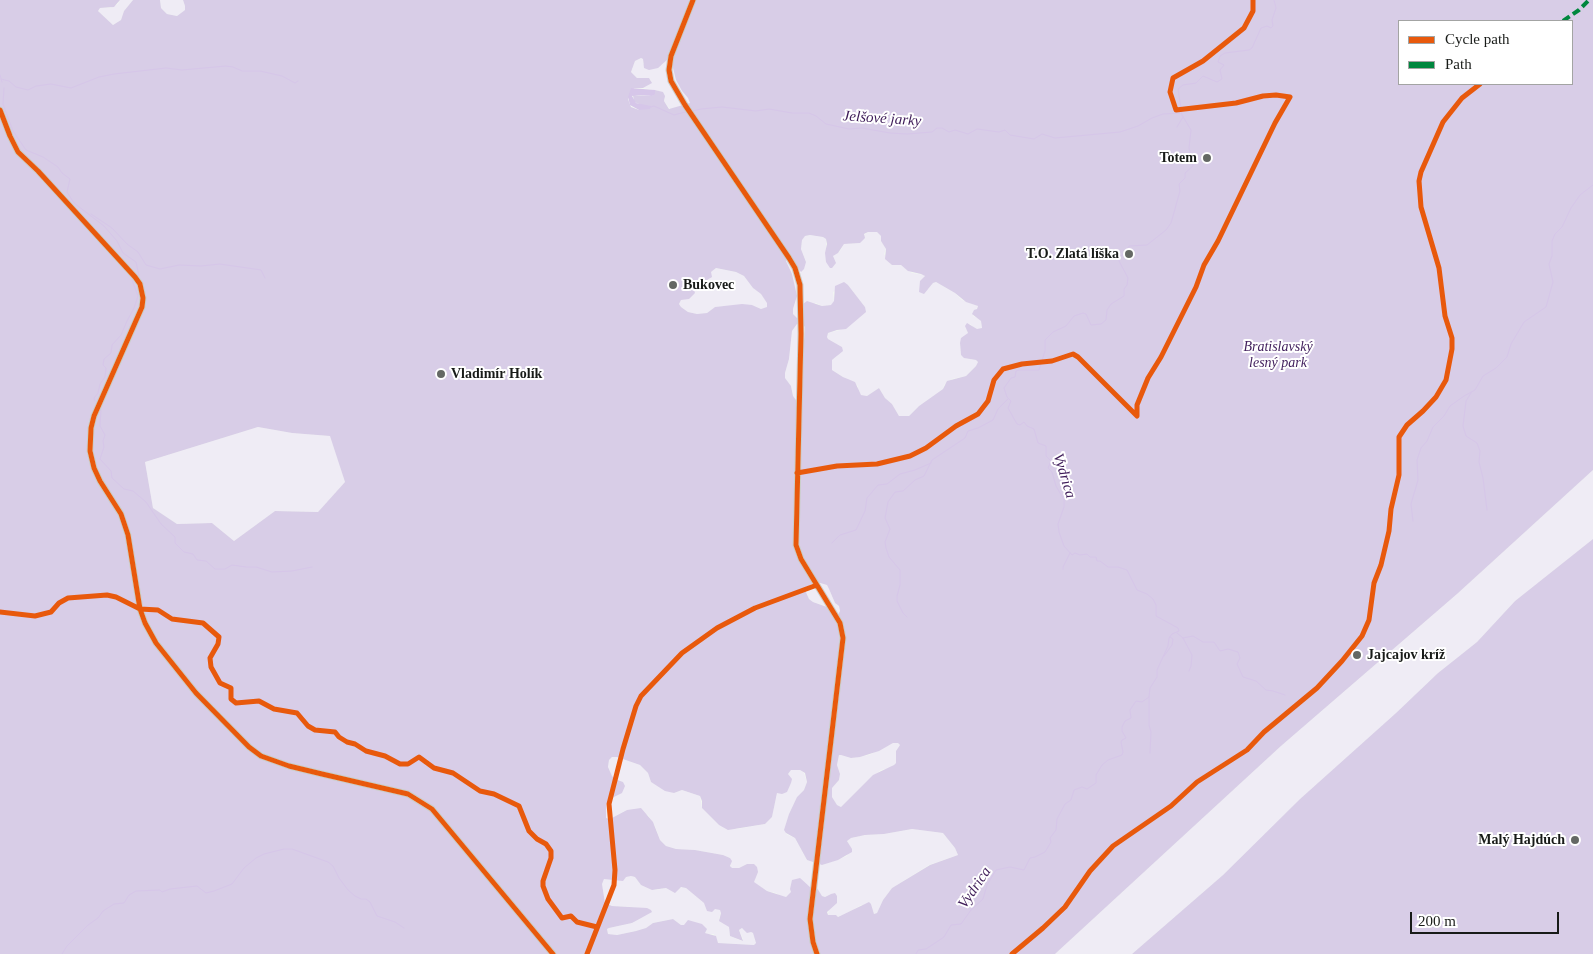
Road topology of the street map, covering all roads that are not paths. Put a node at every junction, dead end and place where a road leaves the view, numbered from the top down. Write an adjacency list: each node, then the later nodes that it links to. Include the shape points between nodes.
1 (693, 0): 4 (street, via 672,56 670,77 682,101 789,258 800,285 796,545 840,623 844,638 810,919)
2 (0, 110): 3 (street, via 18,152 140,284 142,307 94,416 90,451 100,481 121,514 128,536 140,609 156,643 196,693 261,756 297,768 408,794 432,809)
3 (553, 954)
4 (817, 954)

